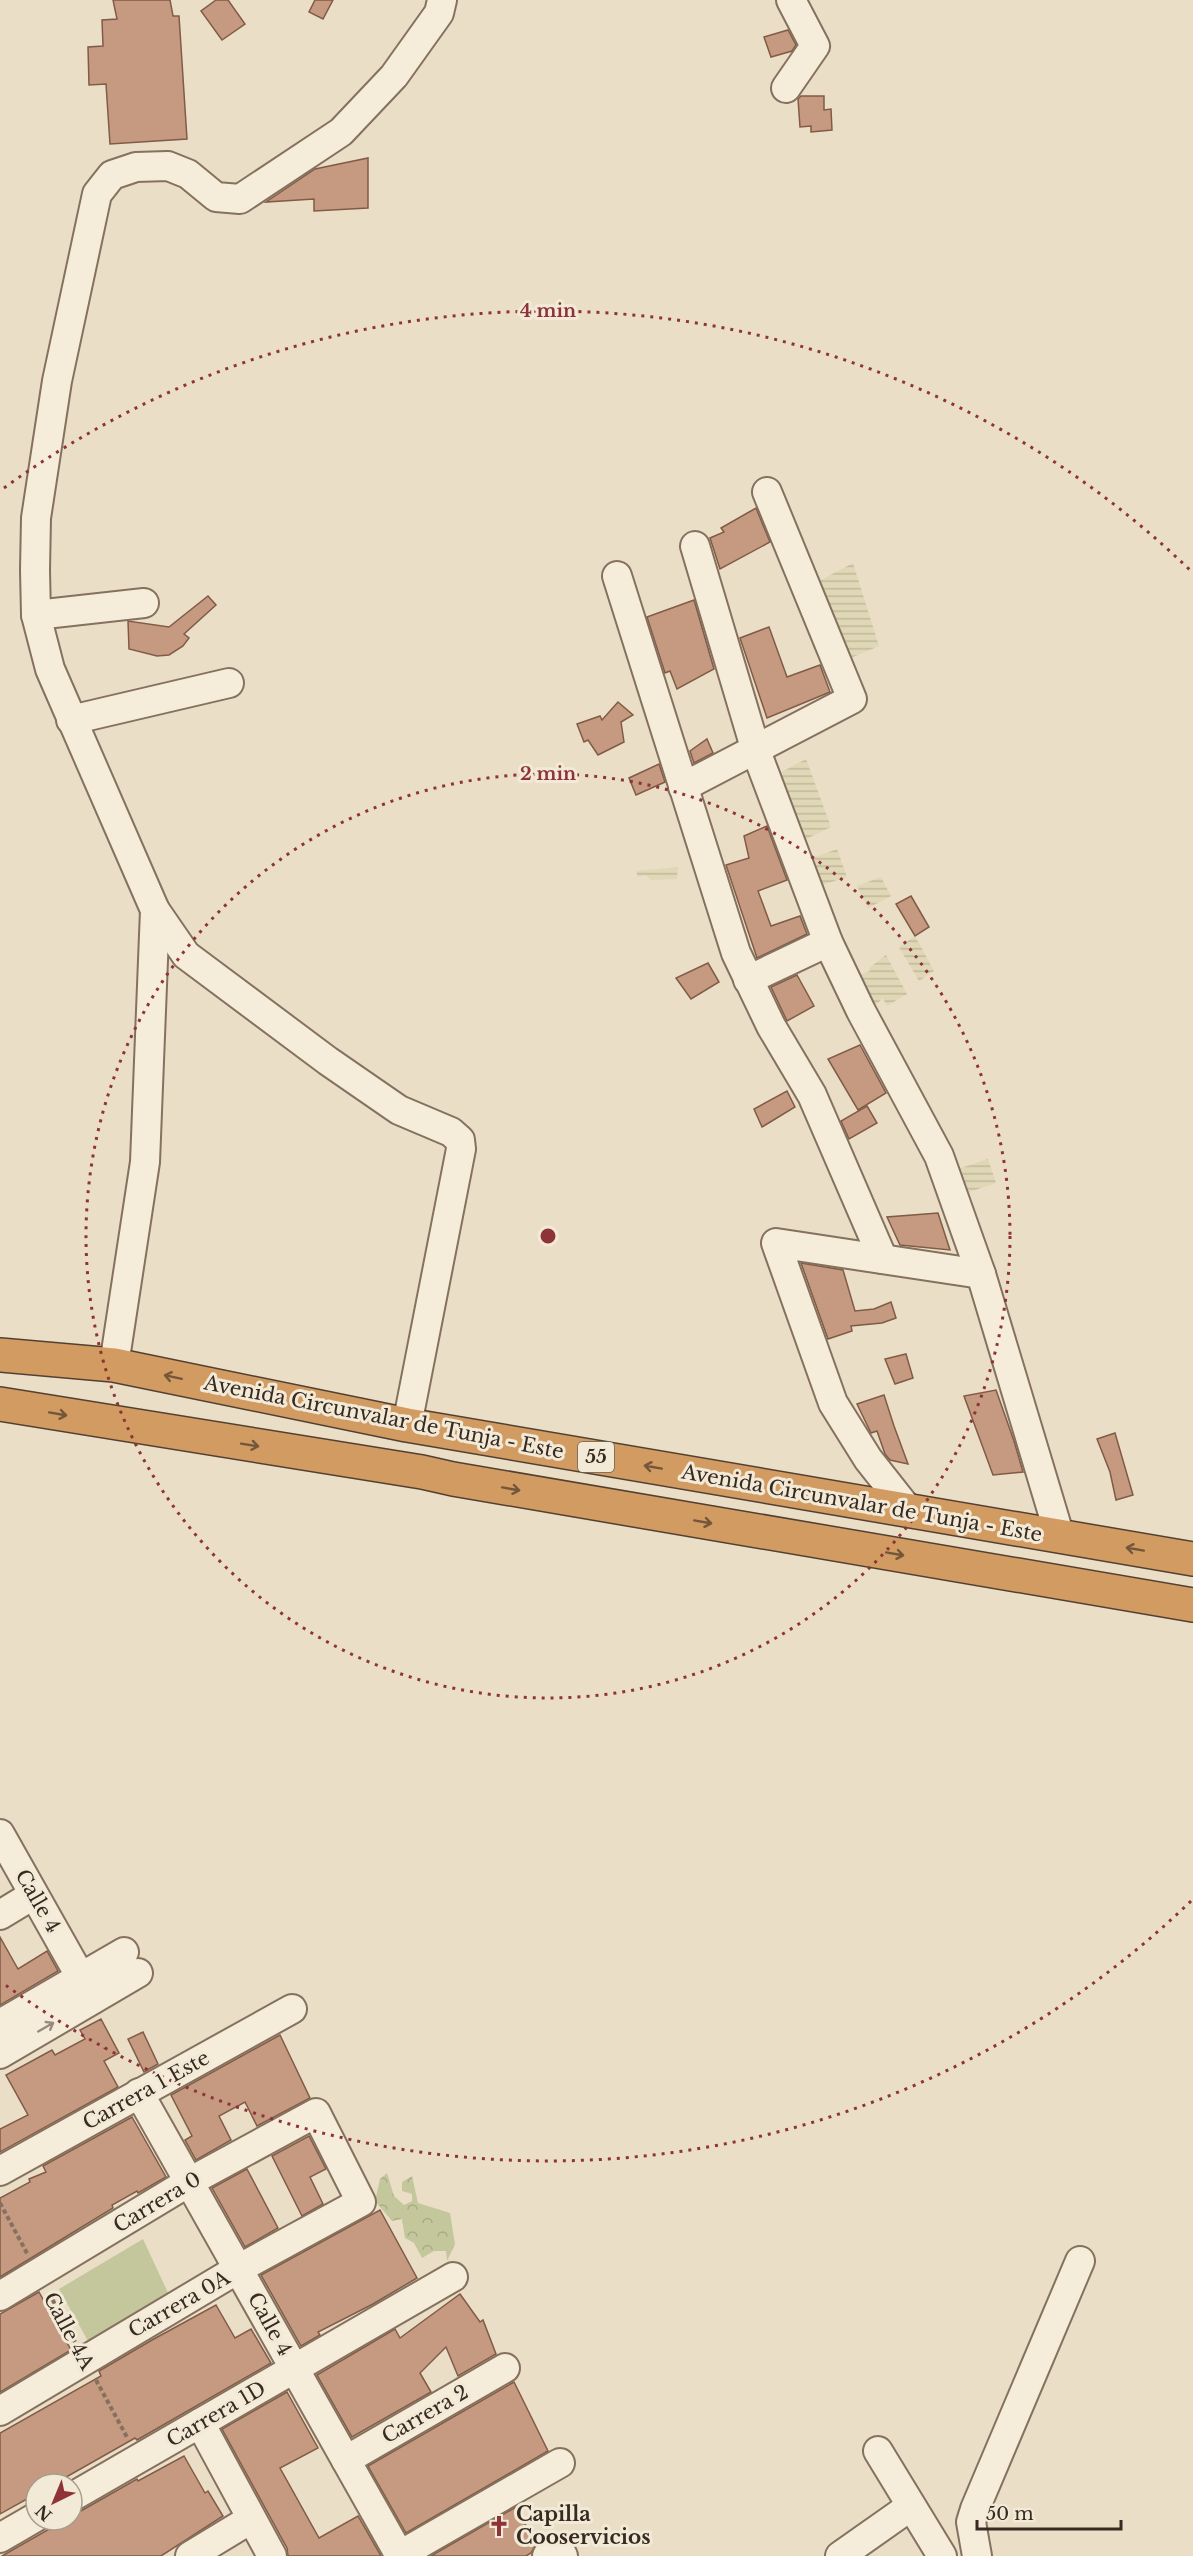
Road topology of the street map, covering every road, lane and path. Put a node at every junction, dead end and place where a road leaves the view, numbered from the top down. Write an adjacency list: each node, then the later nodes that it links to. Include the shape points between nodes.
1 (442, 0): 8 (street, via 439,13 394,76 341,132 240,199 216,197 188,174 168,166 136,167 112,175 97,194 57,381 36,518)
2 (791, 0): 3 (street, via 815,45)
3 (786, 88)
4 (767, 492): 11 (street, via 852,699)
5 (695, 546): 11 (street)
6 (617, 576): 12 (street)
7 (144, 603): 8 (street)
8 (36, 615): 10 (street, via 50,669)
9 (229, 683): 10 (street)
10 (71, 720): 13 (street)
11 (756, 751): 12 (street); 14 (street)
12 (682, 787): 15 (street)
13 (155, 910): 19 (street, via 145,1162); 21 (street, via 186,956 399,1110 451,1132 460,1140)
14 (828, 942): 15 (street); 17 (street, via 939,1156)
15 (748, 980): 16 (street, via 812,1095)
16 (883, 1259): 17 (street); 22 (street, via 776,1243 833,1403 868,1459)
17 (981, 1274): 23 (street)
18 (0, 1355): 19 (highway, Avenida Circunvalar de Tunja - Este / 55)
19 (114, 1365): 21 (highway, Avenida Circunvalar de Tunja - Este / 55, one-way to 19)
20 (0, 1404): 25 (highway, 55, one-way to 25, via 422,1472)
21 (407, 1425): 22 (highway, Avenida Circunvalar de Tunja - Este / 55, one-way to 21)
22 (909, 1511): 23 (highway, Avenida Circunvalar de Tunja - Este / 55)
23 (1060, 1536): 24 (highway, Avenida Circunvalar de Tunja - Este / 55, one-way to 23)
24 (1193, 1559)
25 (1193, 1605)
26 (0, 1834): 27 (street, Calle 4)
27 (33, 1895): 28 (street); 30 (street, Calle 4)
28 (0, 1915)
29 (131, 1962): 30 (street)
30 (87, 1988): 32 (street); 33 (street, one-way to 30)
31 (292, 2008): 34 (street, Carrera 1 Este)
32 (0, 2024)
33 (0, 2054)
34 (139, 2093): 35 (street, Carrera 1 Este); 36 (street, Calle 4)
35 (0, 2171)
36 (189, 2182): 37 (street, Carrera 0, via 316,2113); 40 (street, Calle 4); 41 (street, Carrera 0)
37 (361, 2202): 40 (street, Carrera 0A)
38 (0, 2203): 41 (path, Calle 4A)
39 (1080, 2261): 63 (street, via 975,2509 971,2522)
40 (238, 2269): 44 (street, Carrera 0A); 46 (street, Calle 4)
41 (39, 2274): 43 (street, Carrera 0); 44 (path, Calle 4A)
42 (453, 2277): 46 (street, Carrera 1D)
43 (0, 2296)
44 (85, 2359): 47 (street, Carrera 0A); 50 (path, Calle 4A)
45 (505, 2368): 51 (street, Carrera 2)
46 (294, 2369): 48 (street, Carrera 1D); 51 (street, Calle 4)
47 (0, 2411)
48 (200, 2423): 50 (street, Carrera 1D); 55 (street)
49 (878, 2451): 54 (street)
50 (139, 2458): 53 (street, Carrera 1D)
51 (346, 2460): 58 (street, Calle 4)
52 (560, 2463): 58 (street)
53 (84, 2490)
54 (911, 2506): 61 (street); 62 (street)
55 (251, 2519): 59 (street); 60 (street)
56 (24, 2524): 57 (street)
57 (0, 2538)
58 (400, 2555)
59 (190, 2556)
60 (272, 2556)
61 (840, 2556)
62 (942, 2556)
63 (977, 2556)

